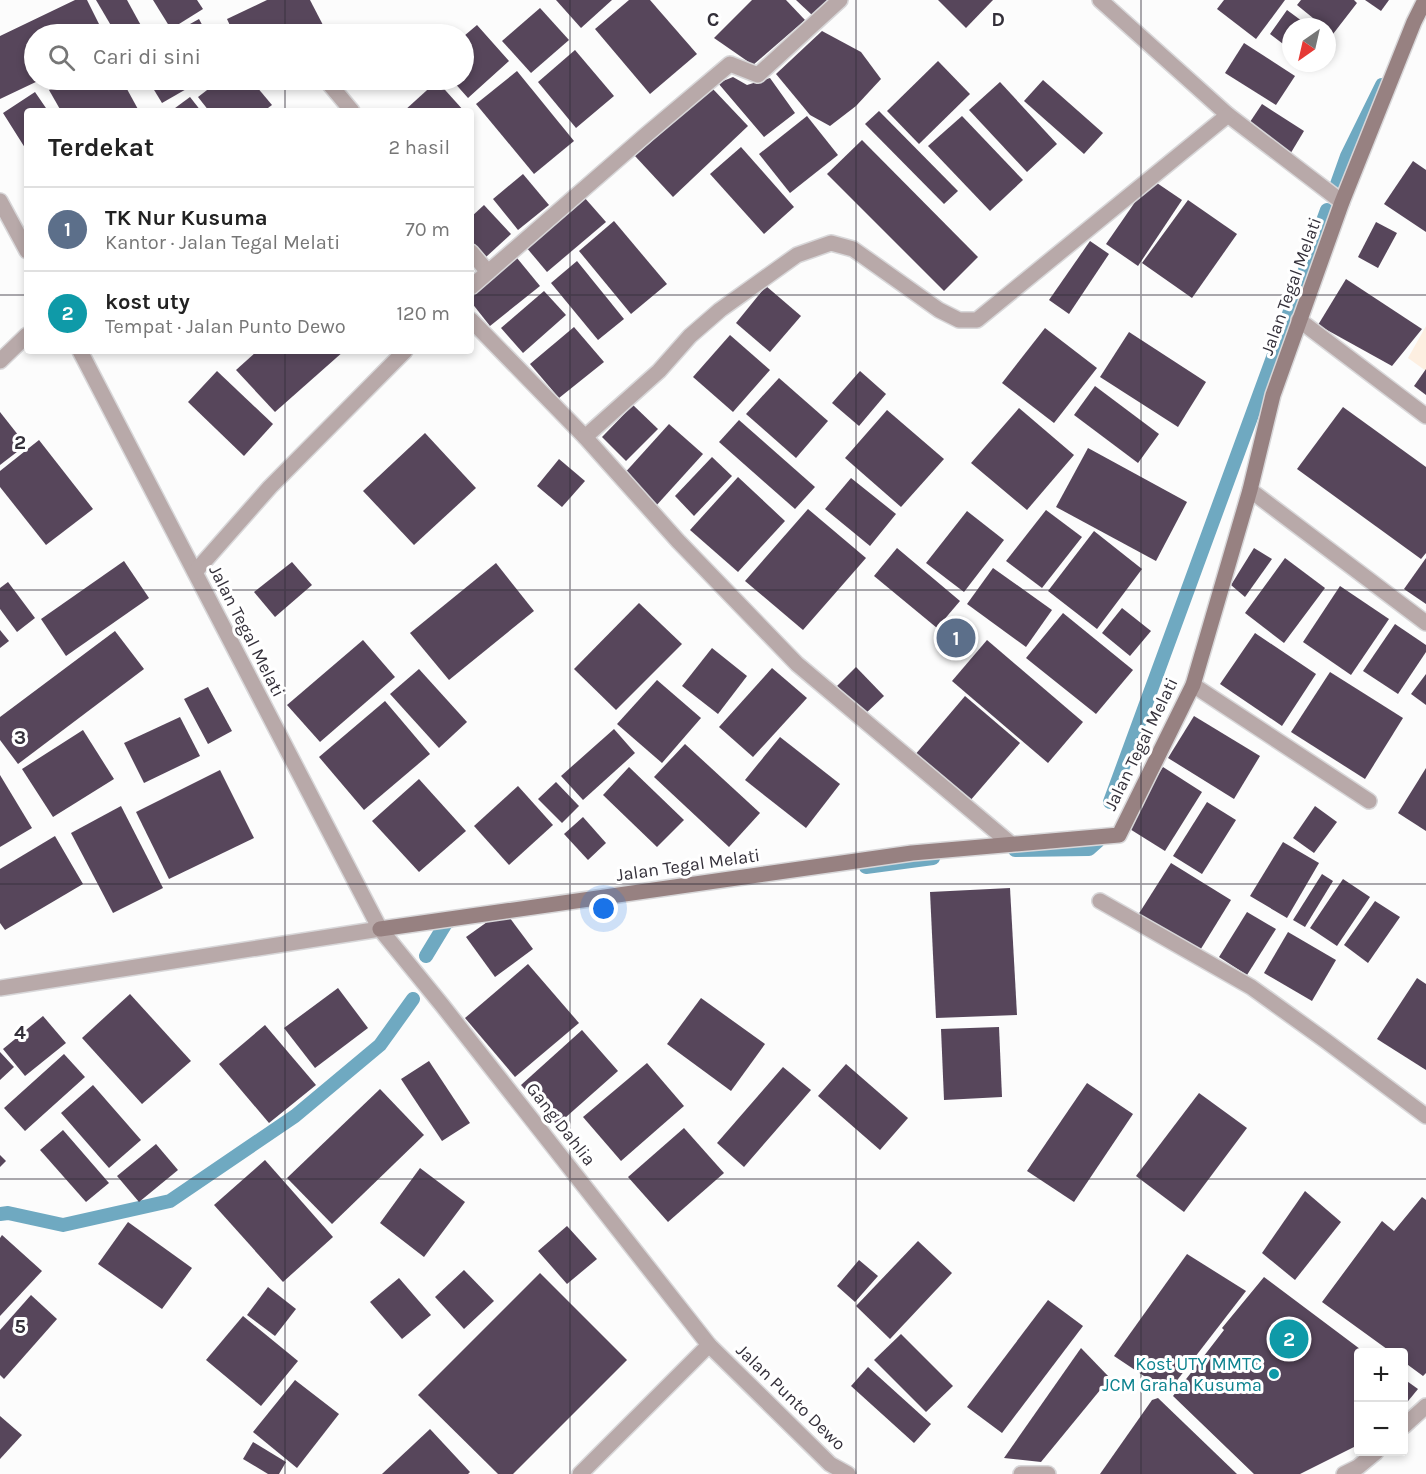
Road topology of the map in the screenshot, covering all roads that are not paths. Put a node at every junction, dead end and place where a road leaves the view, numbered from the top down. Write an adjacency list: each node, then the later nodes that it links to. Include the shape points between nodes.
1 (840, 0): 11 (street, via 758,75 730,64)
2 (1100, 0): 6 (street)
3 (1425, 0): 8 (street, Jalan Tegal Melati)
4 (332, 90): 5 (street)
5 (343, 108)
6 (1228, 116): 8 (street); 20 (street, via 977,320 959,320 939,310 853,249 831,243 797,255 720,310)
7 (0, 201): 9 (street)
8 (1342, 202): 13 (street, Jalan Tegal Melati)
9 (24, 245)
10 (474, 256): 11 (street)
11 (488, 272): 12 (street)
12 (474, 284)
13 (1299, 320): 19 (street); 21 (street, Jalan Tegal Melati, via 1273,395)
14 (474, 323): 20 (street)
15 (24, 338): 18 (street)
16 (82, 354): 22 (street, Jalan Tegal Melati)
17 (402, 354): 22 (street, via 270,487)
18 (0, 361)
19 (1426, 416)
20 (585, 437): 26 (street, via 678,541 797,664)
21 (1250, 490): 23 (street); 24 (street, Jalan Tegal Melati)
22 (195, 572): 28 (street, Jalan Tegal Melati)
23 (1426, 623)
24 (1192, 685): 25 (street); 26 (street, Jalan Tegal Melati, via 1119,835)
25 (1369, 801)
26 (1011, 844): 28 (street, Jalan Tegal Melati, via 912,853)
27 (1100, 901): 30 (street, via 1251,987)
28 (380, 929): 29 (street, Jalan Tegal Melati); 31 (street, Gang Dahlia)
29 (0, 988)
30 (1426, 1116)
31 (709, 1345): 35 (street); 36 (street, Jalan Punto Dewo, via 830,1464)
32 (1426, 1406): 33 (street)
33 (1408, 1422)
34 (1371, 1456): 39 (street)
35 (580, 1474)
36 (848, 1474)
37 (1021, 1474): 38 (street)
38 (1048, 1474)
39 (1344, 1474)

